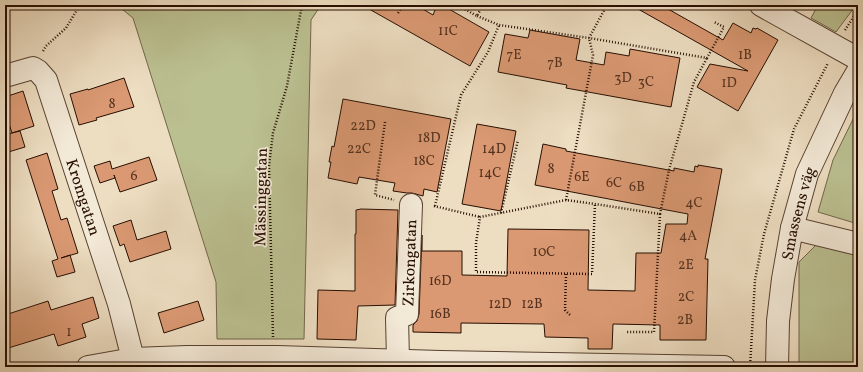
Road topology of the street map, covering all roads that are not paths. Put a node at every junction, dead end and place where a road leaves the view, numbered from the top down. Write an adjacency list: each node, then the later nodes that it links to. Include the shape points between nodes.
1 (761, 5): 2 (street)
2 (858, 59)
3 (858, 71): 6 (street, Smassens väg, via 845,92 807,174)
4 (5, 76): 8 (street, Kromgatan, via 33,68 46,80 119,304)
5 (411, 205): 9 (street, Zirkongatan, via 407,314 397,318)
6 (792, 228): 7 (street); 14 (street, Smassens väg, via 778,321)
7 (858, 244)
8 (133, 359): 9 (street, via 186,356); 12 (street)
9 (398, 360): 10 (street)
10 (440, 364): 11 (street)
11 (637, 366): 13 (street)
12 (88, 367)
13 (724, 367)
14 (777, 367)

